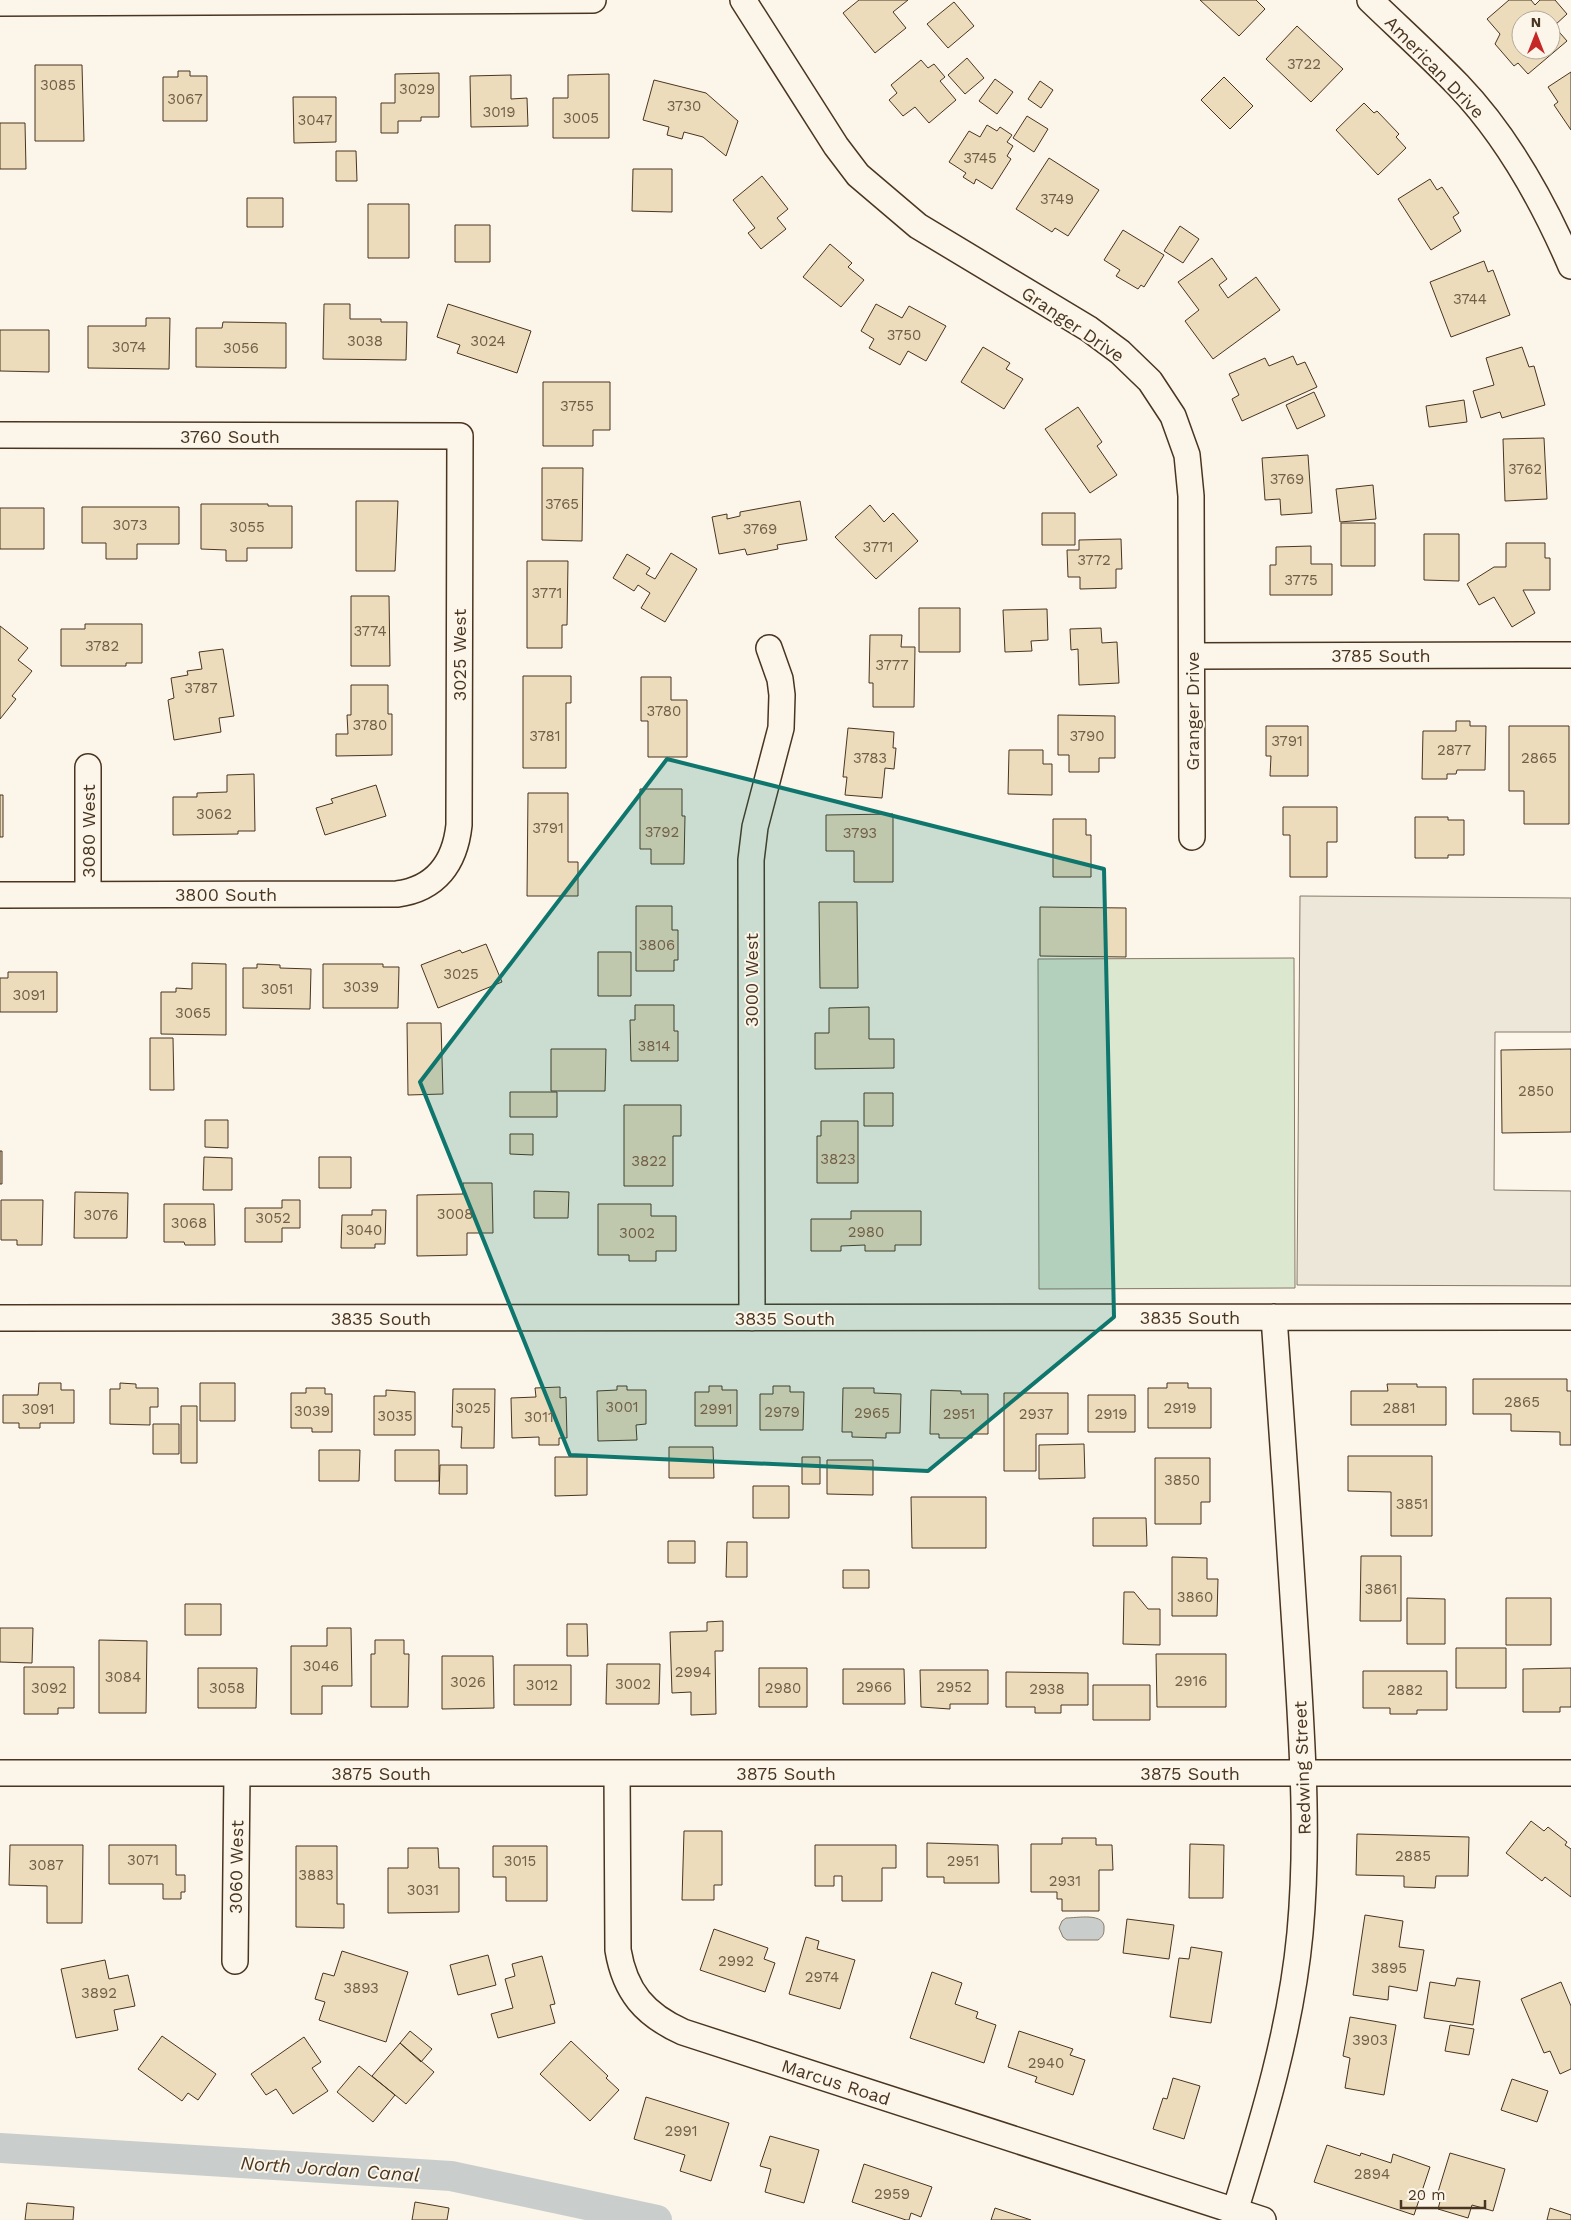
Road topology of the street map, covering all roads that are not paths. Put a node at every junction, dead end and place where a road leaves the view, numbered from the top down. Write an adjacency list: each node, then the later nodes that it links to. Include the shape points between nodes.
1 (593, 0): 4 (street)
2 (743, 0): 10 (street, Granger Drive, via 836,146 858,174 918,226 1089,330 1120,352 1150,381 1173,416 1187,455 1191,496)
3 (1370, 0): 5 (street, American Drive, via 1459,86 1496,131 1528,180)
4 (0, 3)
5 (1571, 266)
6 (0, 435): 7 (street, 3760 South)
7 (460, 436): 13 (street, 3025 West, via 459,825 453,856)
8 (769, 648): 19 (street, 3000 West, via 780,679 782,711 751,860)
9 (1571, 655): 10 (street, 3785 South)
10 (1192, 656): 12 (street, Granger Drive)
11 (88, 767): 14 (street, 3080 West)
12 (1192, 837)
13 (444, 872): 14 (street, 3800 South, via 422,888 397,894)
14 (88, 894): 15 (street, 3800 South)
15 (0, 895)
16 (1274, 1317): 17 (street, 3835 South); 19 (street, 3835 South); 23 (street, Redwing Street)
17 (1571, 1317)
18 (0, 1318): 19 (street, 3835 South)
19 (752, 1318)
20 (0, 1774): 21 (street, 3875 South)
21 (237, 1774): 22 (street, 3875 South); 25 (street, 3060 West)
22 (617, 1774): 23 (street, 3875 South); 26 (street, Marcus Road, via 618,1950 632,1992 654,2017 684,2032)
23 (1304, 1774): 24 (street, 3875 South); 26 (street, Redwing Street, via 1303,1888 1292,1986 1265,2112)
24 (1571, 1774)
25 (235, 1961)
26 (1235, 2211): 27 (street, Marcus Road)
27 (1263, 2220)

